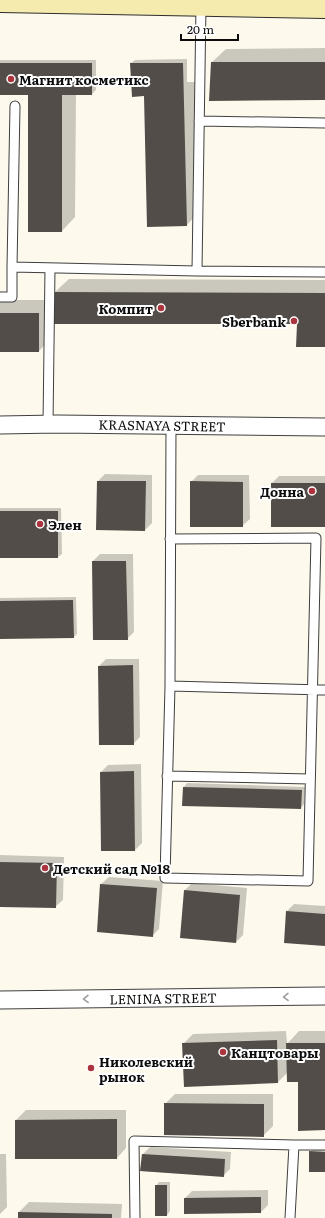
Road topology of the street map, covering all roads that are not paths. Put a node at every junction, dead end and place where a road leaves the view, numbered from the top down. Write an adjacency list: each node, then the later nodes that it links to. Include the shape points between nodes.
1 (0, 1): 2 (main road)
2 (201, 5): 3 (main road); 5 (lane)
3 (325, 7)
4 (15, 106): 7 (lane)
5 (199, 121): 6 (lane); 9 (lane)
6 (325, 123)
7 (12, 267): 8 (lane); 11 (lane, via 12,297)
8 (50, 268): 9 (lane); 12 (lane)
9 (197, 271): 10 (lane)
10 (325, 272)
11 (0, 297)
12 (48, 424): 13 (street, KRASNAYA STREET); 14 (street, KRASNAYA STREET)
13 (0, 425)
14 (171, 425): 15 (street, KRASNAYA STREET); 16 (lane)
15 (325, 427)
16 (170, 539): 17 (lane); 18 (lane, via 316,538)
17 (170, 686): 18 (lane); 20 (lane)
18 (313, 690): 19 (lane); 21 (lane)
19 (325, 690)
20 (168, 776): 21 (lane); 21 (lane, via 165,878 308,881)
21 (310, 779)
22 (325, 996): 23 (street, LENINA STREET, one-way to 23)
23 (0, 1000)
24 (294, 1145): 25 (lane); 26 (lane, via 134,1141); 27 (lane)
25 (325, 1145)
26 (135, 1218)
27 (290, 1218)

